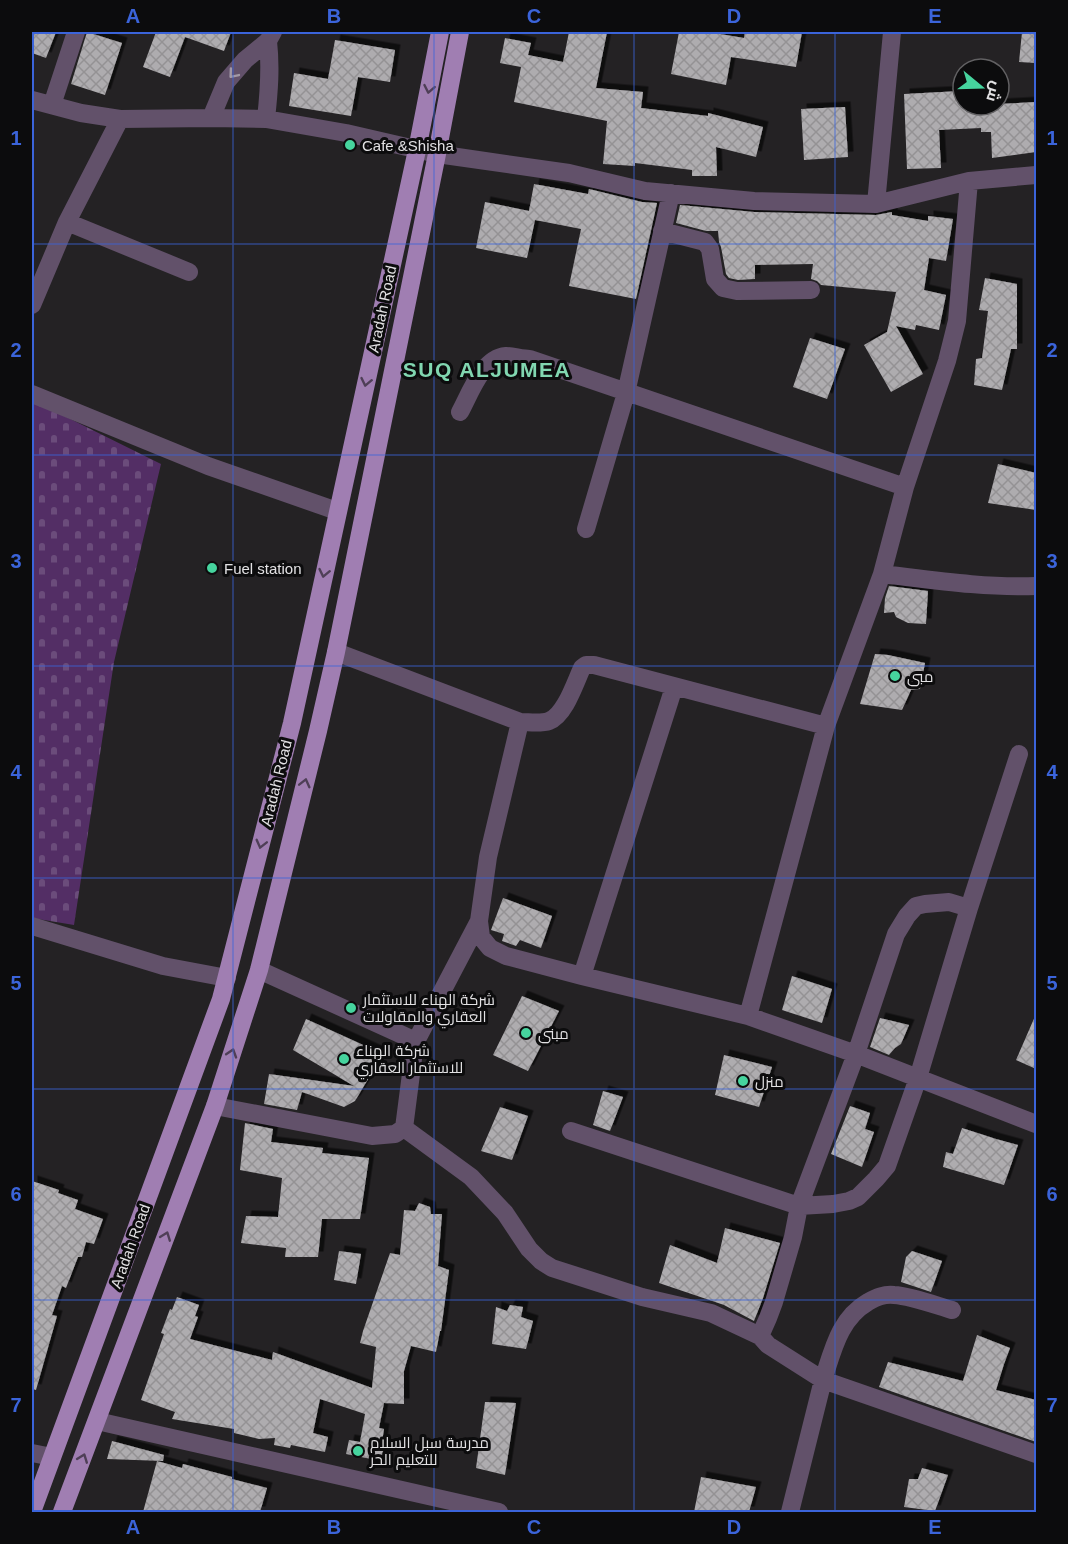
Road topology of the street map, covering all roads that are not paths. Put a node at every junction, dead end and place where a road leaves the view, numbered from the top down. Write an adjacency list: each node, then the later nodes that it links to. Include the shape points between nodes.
1 (76, 32): 7 (street)
2 (440, 32): 11 (main road, Aradah Road, one-way to 11)
3 (460, 32): 12 (main road, Aradah Road)
4 (892, 32): 16 (street)
5 (270, 36): 8 (street, one-way to 8, via 226,82); 10 (street)
6 (32, 100): 7 (street)
7 (52, 105): 9 (street)
8 (211, 118): 9 (street); 10 (street)
9 (120, 119): 17 (street)
10 (266, 119): 11 (street)
11 (417, 150): 12 (street); 26 (main road, Aradah Road, one-way to 26)
12 (437, 154): 15 (street); 30 (main road, Aradah Road)
13 (1036, 175): 14 (street)
14 (969, 181): 16 (street); 25 (street, via 957,321)
15 (671, 193): 16 (street, via 754,201); 18 (street)
16 (876, 204)
17 (66, 222): 19 (street); 21 (street)
18 (662, 231): 20 (street, via 705,242 710,249 715,279 723,288); 22 (street)
19 (189, 272)
20 (812, 290)
21 (32, 302)
22 (626, 393): 24 (street, via 530,360 505,356 490,362 481,372); 25 (street); 27 (street)
23 (32, 394): 26 (street, via 208,466)
24 (460, 412)
25 (905, 487): 28 (street)
26 (338, 511): 40 (main road, Aradah Road, one-way to 40, via 292,723)
27 (586, 529)
28 (882, 574): 29 (street, via 969,585); 33 (street)
29 (1036, 586)
30 (336, 652): 32 (street); 38 (main road, Aradah Road, one-way to 30)
31 (674, 687): 32 (street, via 586,665 559,714 550,721); 33 (street); 39 (street)
32 (520, 722): 36 (street, via 488,857)
33 (826, 726): 41 (street)
34 (1019, 754): 35 (street)
35 (969, 908): 43 (street, via 949,902 925,904 916,906 907,916 896,934); 44 (street)
36 (479, 921): 39 (street, via 482,937 490,948); 42 (street)
37 (32, 926): 40 (street, via 163,966)
38 (259, 970): 42 (street); 45 (main road, Aradah Road, one-way to 38)
39 (582, 976): 41 (street)
40 (227, 978): 50 (main road, Aradah Road)
41 (748, 1016): 43 (street)
42 (415, 1043): 47 (street)
43 (856, 1054): 44 (street); 49 (street)
44 (918, 1078): 46 (street); 49 (street, via 887,1166 876,1179 849,1201)
45 (215, 1106): 47 (street, via 372,1136 395,1134); 51 (main road, Aradah Road, one-way to 45)
46 (1036, 1124)
47 (405, 1128): 53 (street, via 471,1177 505,1213 529,1249 552,1268 642,1297 711,1313)
48 (571, 1131): 49 (street)
49 (799, 1206): 53 (street, via 774,1302)
50 (123, 1265): 51 (main road); 58 (main road, Aradah Road)
51 (151, 1275): 55 (main road, Aradah Road)
52 (952, 1310): 54 (street, via 897,1295 875,1298 845,1322)
53 (760, 1336): 54 (street)
54 (823, 1380): 57 (street); 62 (street)
55 (97, 1421): 60 (main road, Aradah Road, one-way to 55); 61 (street)
56 (32, 1453): 58 (street)
57 (1036, 1454)
58 (52, 1456): 59 (main road, Aradah Road)
59 (32, 1512)
60 (62, 1512)
61 (499, 1512)
62 (790, 1512)

